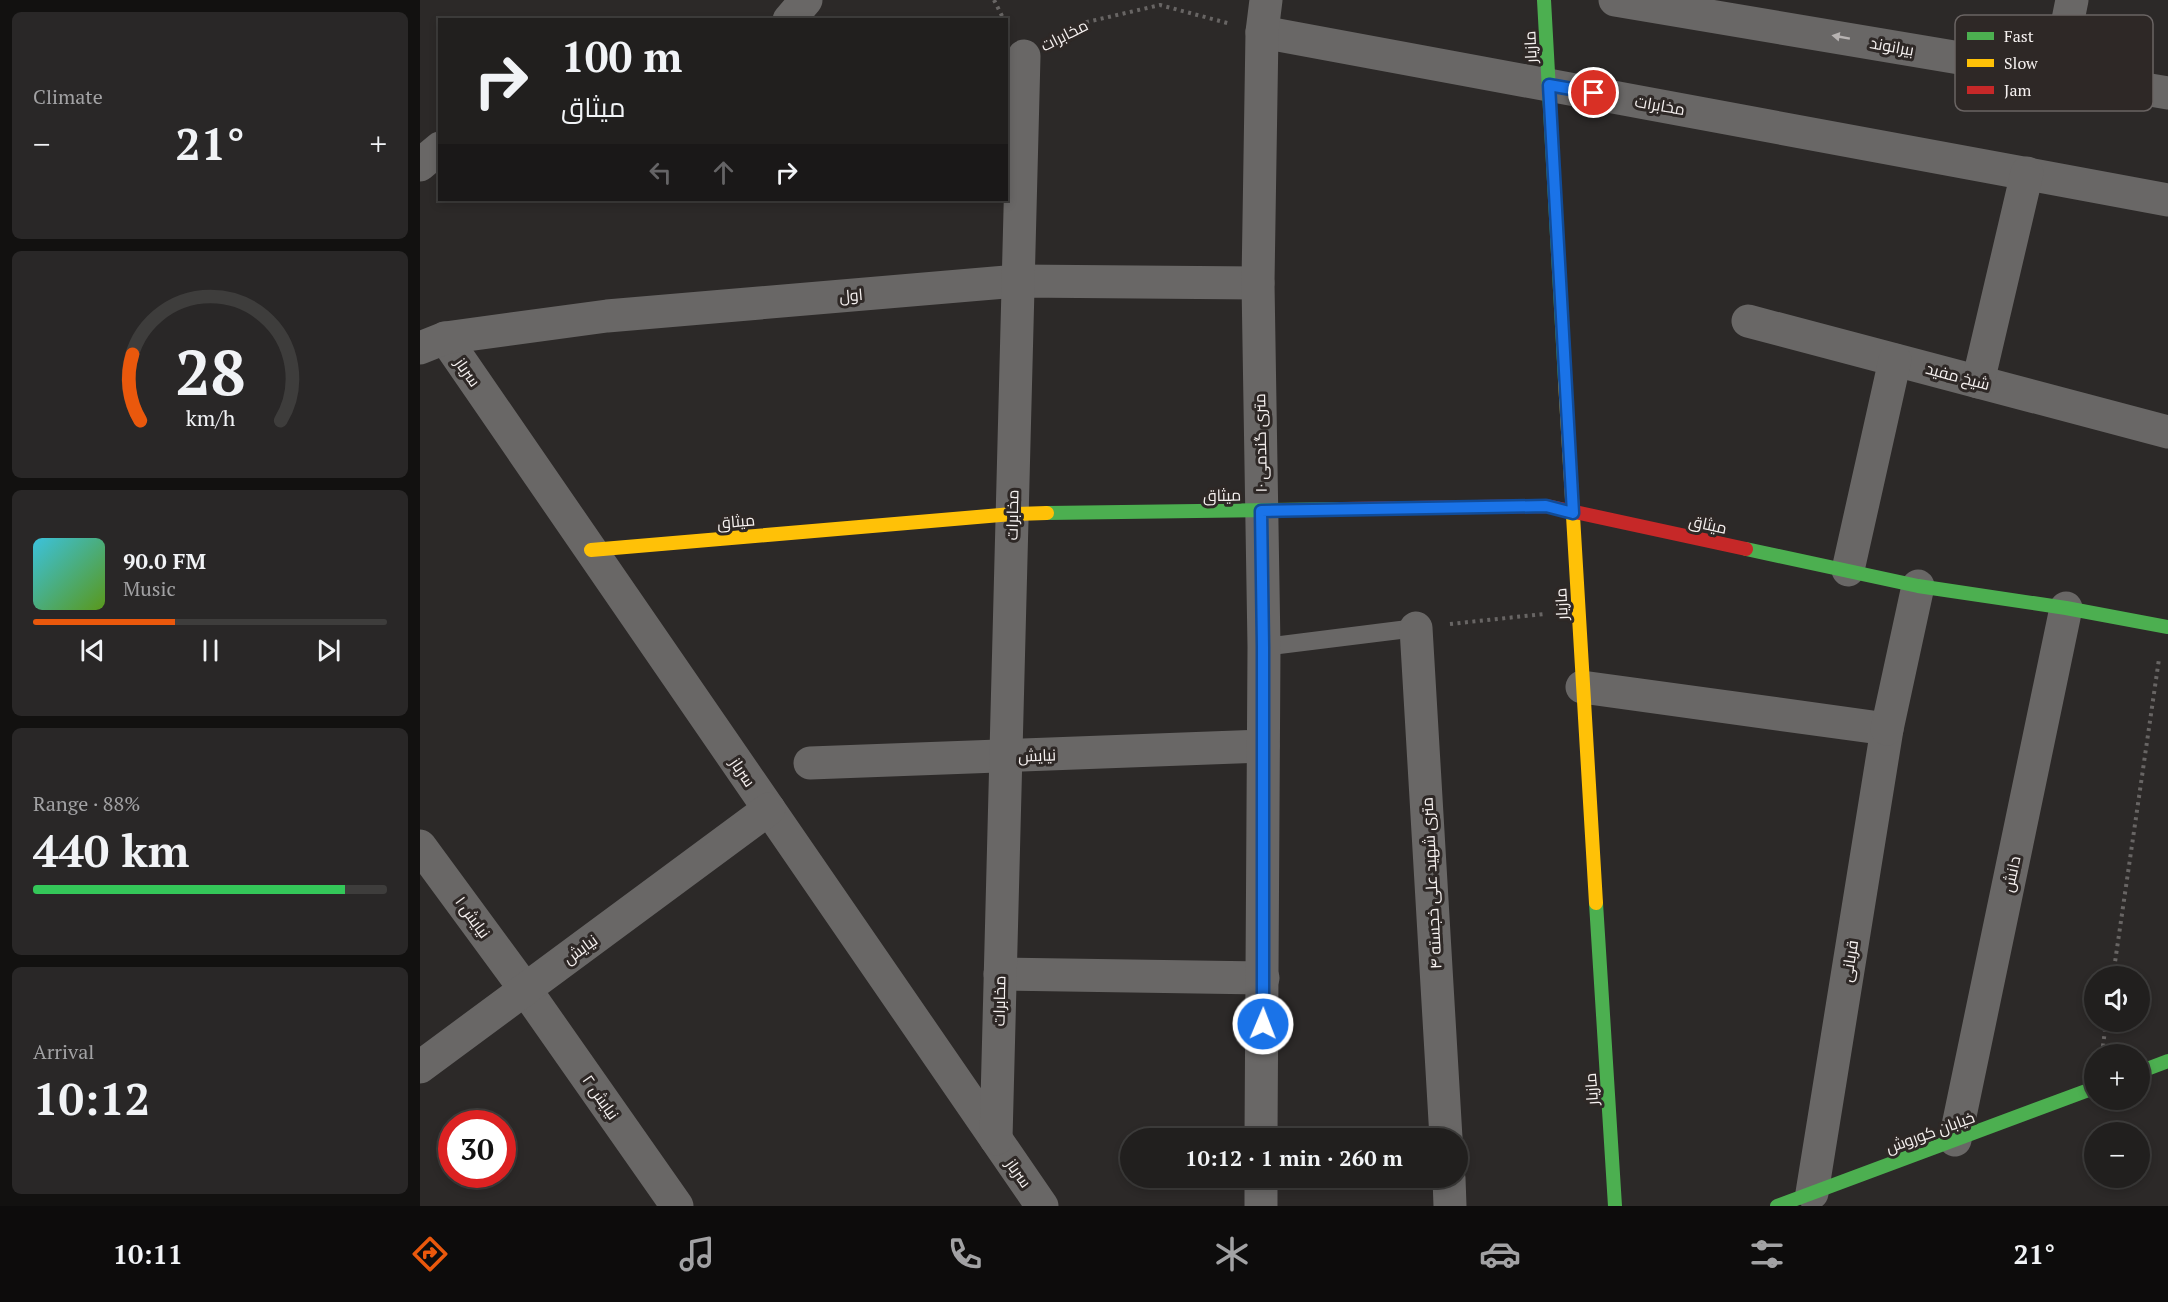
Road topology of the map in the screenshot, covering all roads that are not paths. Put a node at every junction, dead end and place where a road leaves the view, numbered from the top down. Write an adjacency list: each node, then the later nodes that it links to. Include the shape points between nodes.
1 (806, 0): 8 (street)
2 (1266, 0): 9 (street, ۱۰ متری گندمی)
3 (1544, 0): 12 (street, مازیار)
4 (1615, 0): 6 (street, بیرانوند)
5 (2072, 0): 7 (street)
6 (1652, 3): 11 (street, بیرانوند, one-way to 6)
7 (2069, 15)
8 (791, 18)
9 (1262, 32): 12 (street, مخابرات); 20 (street, ۱۰ متری گندمی)
10 (1024, 56): 19 (street, مخابرات)
11 (1955, 56)
12 (1549, 85): 17 (street, مخابرات); 27 (street, مازیار)
13 (2153, 90): 14 (street, بیرانوند)
14 (2168, 93)
15 (438, 149): 16 (street)
16 (420, 165)
17 (2027, 173): 18 (street, مخابرات); 24 (street)
18 (2168, 200)
19 (1018, 281): 20 (street, اول); 22 (street, اول, via 607,316); 28 (street, مخابرات)
20 (1258, 284): 26 (street, ۱۰ متری گندمی)
21 (1748, 321): 23 (street, شیخ مفید)
22 (432, 343): 29 (street, سرباز)
23 (1895, 360): 24 (street, شیخ مفید); 30 (street)
24 (1978, 382): 25 (street, شیخ مفید)
25 (2168, 432)
26 (1261, 511): 27 (street, میثاق, via 1546,506); 28 (street, میثاق); 35 (street, ۱۰ متری گندمی)
27 (1573, 513): 30 (street, میثاق); 36 (street, مازیار)
28 (1012, 514): 29 (street, میثاق); 39 (street, مخابرات)
29 (591, 550): 41 (street, سرباز)
30 (1848, 570): 31 (street, میثاق)
31 (1918, 586): 32 (street, میثاق); 37 (street, قربانی)
32 (2066, 608): 33 (street, میثاق); 53 (street, دانش)
33 (2166, 626)
34 (1416, 628): 35 (lane); 51 (street, ۴ متری شهید علی خجسته)
35 (1263, 647): 38 (street, ۱۰ متری گندمی)
36 (1582, 687): 37 (street); 61 (street, مازیار)
37 (1887, 729): 56 (street, قربانی)
38 (1263, 746): 39 (street, نیایش); 44 (street, ۱۰ متری گندمی)
39 (1006, 756): 40 (street, نیایش); 43 (street, مخابرات)
40 (810, 763)
41 (769, 809): 45 (street, نیایش); 52 (street, سرباز)
42 (420, 846): 45 (street, نیایش ۱)
43 (1000, 974): 44 (street); 52 (street, مخابرات)
44 (1263, 978): 50 (street, ۱۰ متری گندمی)
45 (525, 989): 47 (street, نیایش); 57 (street, نیایش ۲)
46 (2168, 1061): 48 (street)
47 (420, 1067)
48 (2150, 1068)
49 (2084, 1092): 53 (street, خیابان کوروش)
50 (1262, 1128)
51 (1445, 1128)
52 (996, 1139): 58 (street, سرباز)
53 (1955, 1140): 56 (street, خیابان کوروش)
54 (1261, 1188): 59 (street)
55 (1449, 1188): 60 (street)
56 (1812, 1193): 62 (street, خیابان کوروش)
57 (677, 1206)
58 (1042, 1206)
59 (1261, 1206)
60 (1450, 1206)
61 (1615, 1206)
62 (1777, 1206)

